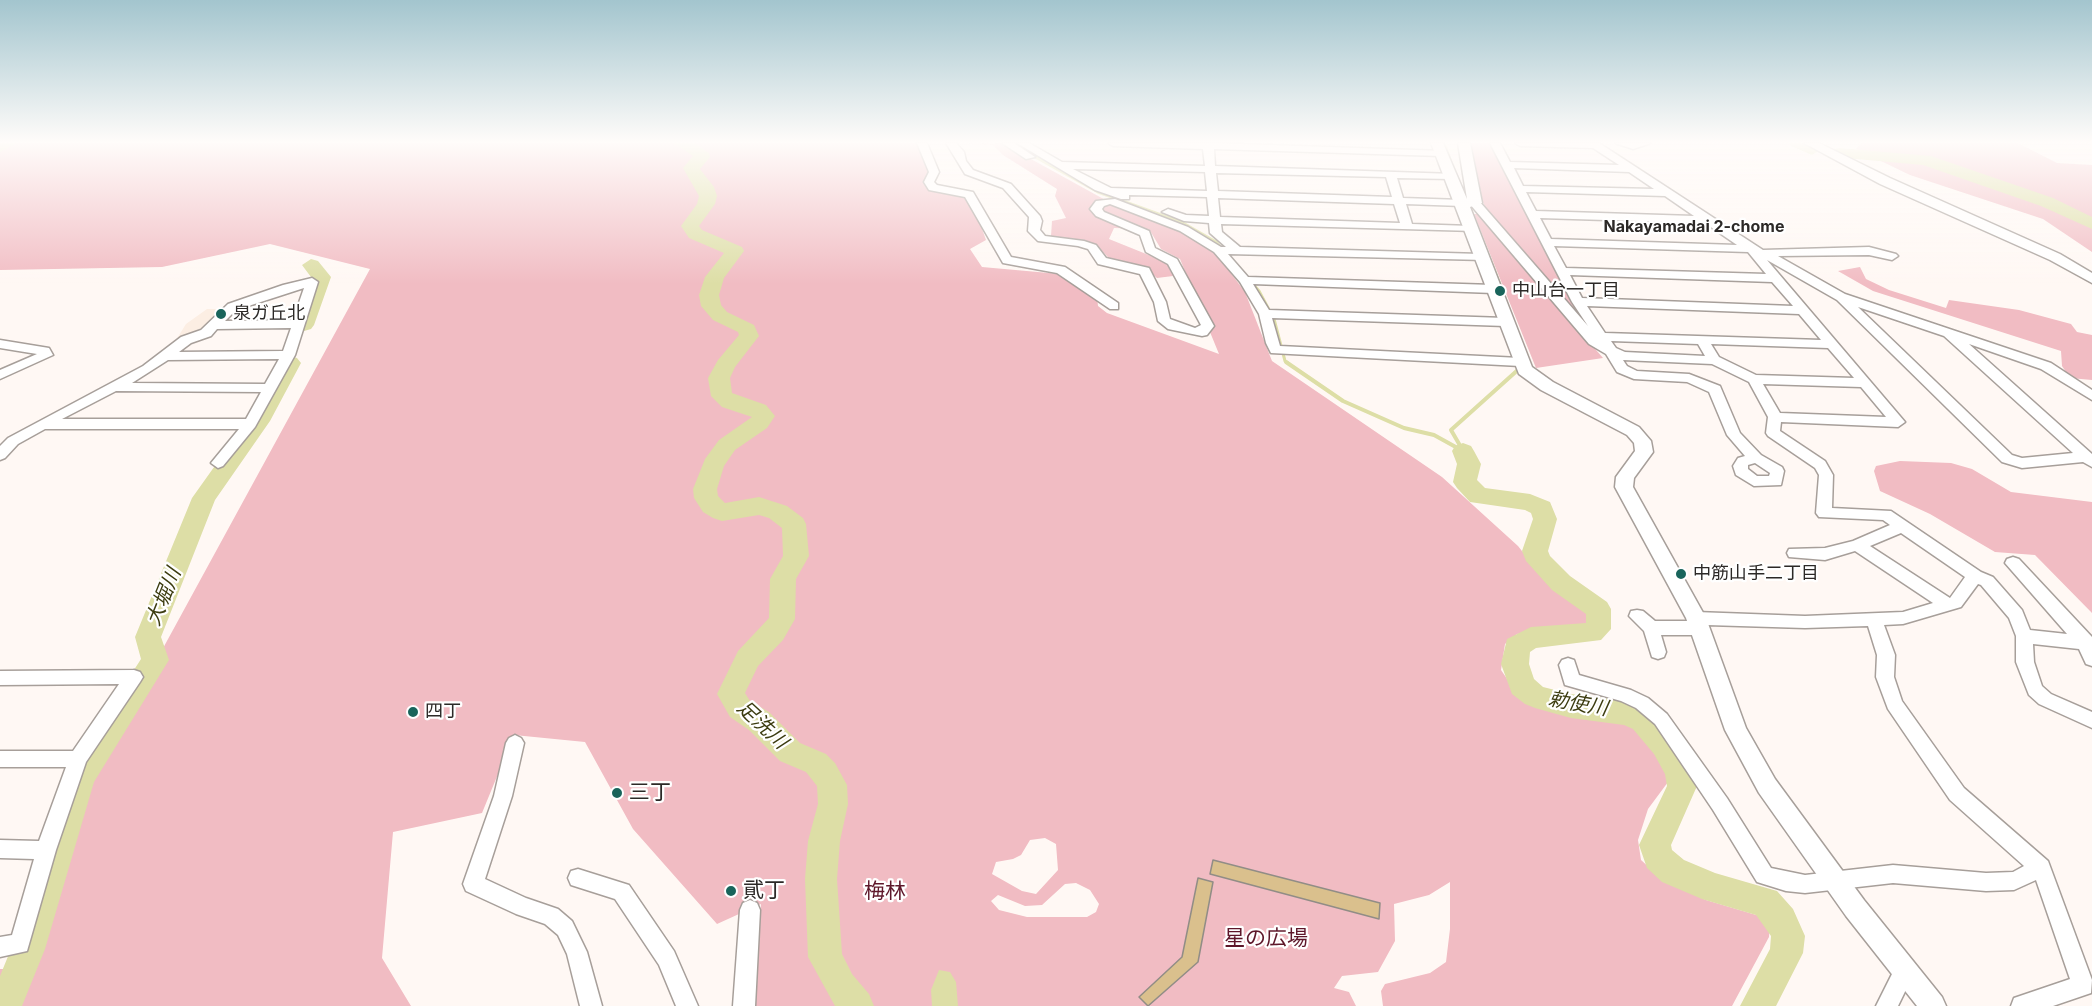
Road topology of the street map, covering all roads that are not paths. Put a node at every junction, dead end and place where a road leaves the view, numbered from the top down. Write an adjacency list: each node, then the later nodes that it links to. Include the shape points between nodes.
1 (945, 190): 36 (street, via 969,194 1007,260 1061,270)
2 (1011, 190): 15 (street, via 1034,216 1038,237 1092,247 1102,261 1145,271 1158,296 1164,321 1183,330 1202,332 1208,326 1173,262 1150,250 1145,233 1100,214 1096,208)
3 (1098, 190): 15 (street)
4 (1100, 190): 15 (street)
5 (1212, 190): 14 (street)
6 (1395, 190): 16 (street)
7 (1460, 190): 17 (street)
8 (1467, 190): 17 (street)
9 (1519, 190): 18 (street)
10 (1553, 190): 13 (street)
11 (1662, 190): 13 (street)
12 (1905, 190): 31 (street, via 2055,257)
13 (1666, 193): 20 (street)
14 (1212, 194): 15 (street); 16 (street); 19 (street)
15 (1110, 196): 19 (street, via 1184,218); 24 (street, via 1184,229)
16 (1398, 200): 17 (street); 21 (street)
17 (1468, 203): 22 (street); 47 (street, via 1594,341)
18 (1532, 214): 20 (street); 23 (street)
19 (1215, 220): 21 (street); 25 (street, via 1216,233)
20 (1706, 220): 26 (street)
21 (1407, 227): 22 (street)
22 (1471, 229): 28 (street)
23 (1549, 242): 26 (street); 29 (street)
24 (1218, 250): 25 (street); 32 (street)
25 (1238, 250): 28 (street)
26 (1757, 251): 27 (street, via 1869,251); 30 (street); 34 (street)
27 (1892, 256)
28 (1481, 258): 33 (street)
29 (1563, 271): 30 (street); 35 (street)
30 (1775, 278): 37 (street)
31 (2092, 279)
32 (1245, 280): 33 (street); 38 (street)
33 (1493, 289): 39 (street)
34 (1841, 297): 42 (street); 63 (street, via 2007,459 2022,463)
35 (1578, 302): 37 (street); 43 (street)
36 (1114, 306)
37 (1803, 310): 46 (street)
38 (1266, 314): 39 (street); 51 (street, via 1276,350)
39 (1505, 322): 51 (street)
40 (297, 324): 41 (street); 41 (street, via 312,282 232,308); 48 (street)
41 (214, 325): 49 (street, via 206,333 180,343)
42 (1949, 333): 57 (street, via 2046,366); 63 (street)
43 (1602, 337): 44 (street); 47 (street)
44 (1702, 340): 46 (street); 50 (street)
45 (0, 344): 52 (street, via 44,351 46,355)
46 (1832, 344): 54 (street)
47 (1611, 351): 50 (street, via 1623,356); 62 (street, via 1622,369 1634,375 1689,378 1715,389 1734,435)
48 (288, 355): 49 (street); 56 (street)
49 (166, 356): 55 (street)
50 (1714, 360): 53 (street)
51 (1520, 362): 73 (street, via 1537,380 1622,424 1642,441 1644,452 1625,477 1624,487)
52 (0, 375)
53 (1754, 379): 54 (street); 58 (street)
54 (1866, 383): 58 (street, via 1898,422)
55 (113, 387): 56 (street); 59 (street)
56 (269, 388): 60 (street)
57 (2092, 396)
58 (1775, 417): 65 (street, via 1773,433 1820,465 1826,475 1824,513 1878,513)
59 (42, 424): 60 (street); 61 (street, via 13,441)
60 (250, 424): 64 (street)
61 (0, 454)
62 (1756, 458)
63 (2089, 459)
64 (218, 464)
65 (1901, 527): 66 (street); 69 (street)
66 (1857, 545): 67 (street, via 1825,554); 70 (street)
67 (1795, 553)
68 (2013, 563): 76 (street)
69 (1975, 576): 70 (street, via 1958,601); 75 (street, via 1987,580 2016,615)
70 (1948, 605): 72 (street, via 1903,618)
71 (1637, 616): 74 (street)
72 (1874, 619): 73 (street); 86 (street, via 1886,655 1885,677 1894,704 1957,794)
73 (1698, 623): 74 (street); 88 (street, via 1736,730 1767,786)
74 (1651, 627): 77 (street)
75 (2024, 636): 76 (street); 80 (street, via 2025,662 2035,690)
76 (2090, 649)
77 (1658, 652)
78 (1568, 665): 88 (street, via 1571,680 1625,695 1661,719 1764,875 1805,884 1826,884)
79 (0, 678): 83 (street, via 134,677)
80 (2092, 720)
81 (515, 744): 93 (street, via 503,796 473,884 551,916 565,928 577,952)
82 (0, 759): 83 (street)
83 (78, 759): 85 (street)
84 (0, 849): 85 (street)
85 (46, 850): 90 (street, via 20,944)
86 (2041, 868): 88 (street, via 2014,881 1893,874); 92 (street)
87 (578, 878): 94 (street, via 622,892 667,958)
88 (1834, 879): 91 (street)
89 (750, 910): 95 (street)
90 (0, 947)
91 (1904, 970): 96 (street); 97 (street)
92 (2088, 990): 98 (street)
93 (591, 1006)
94 (687, 1006)
95 (744, 1006)
96 (1887, 1006)
97 (1933, 1006)
98 (2022, 1006)

